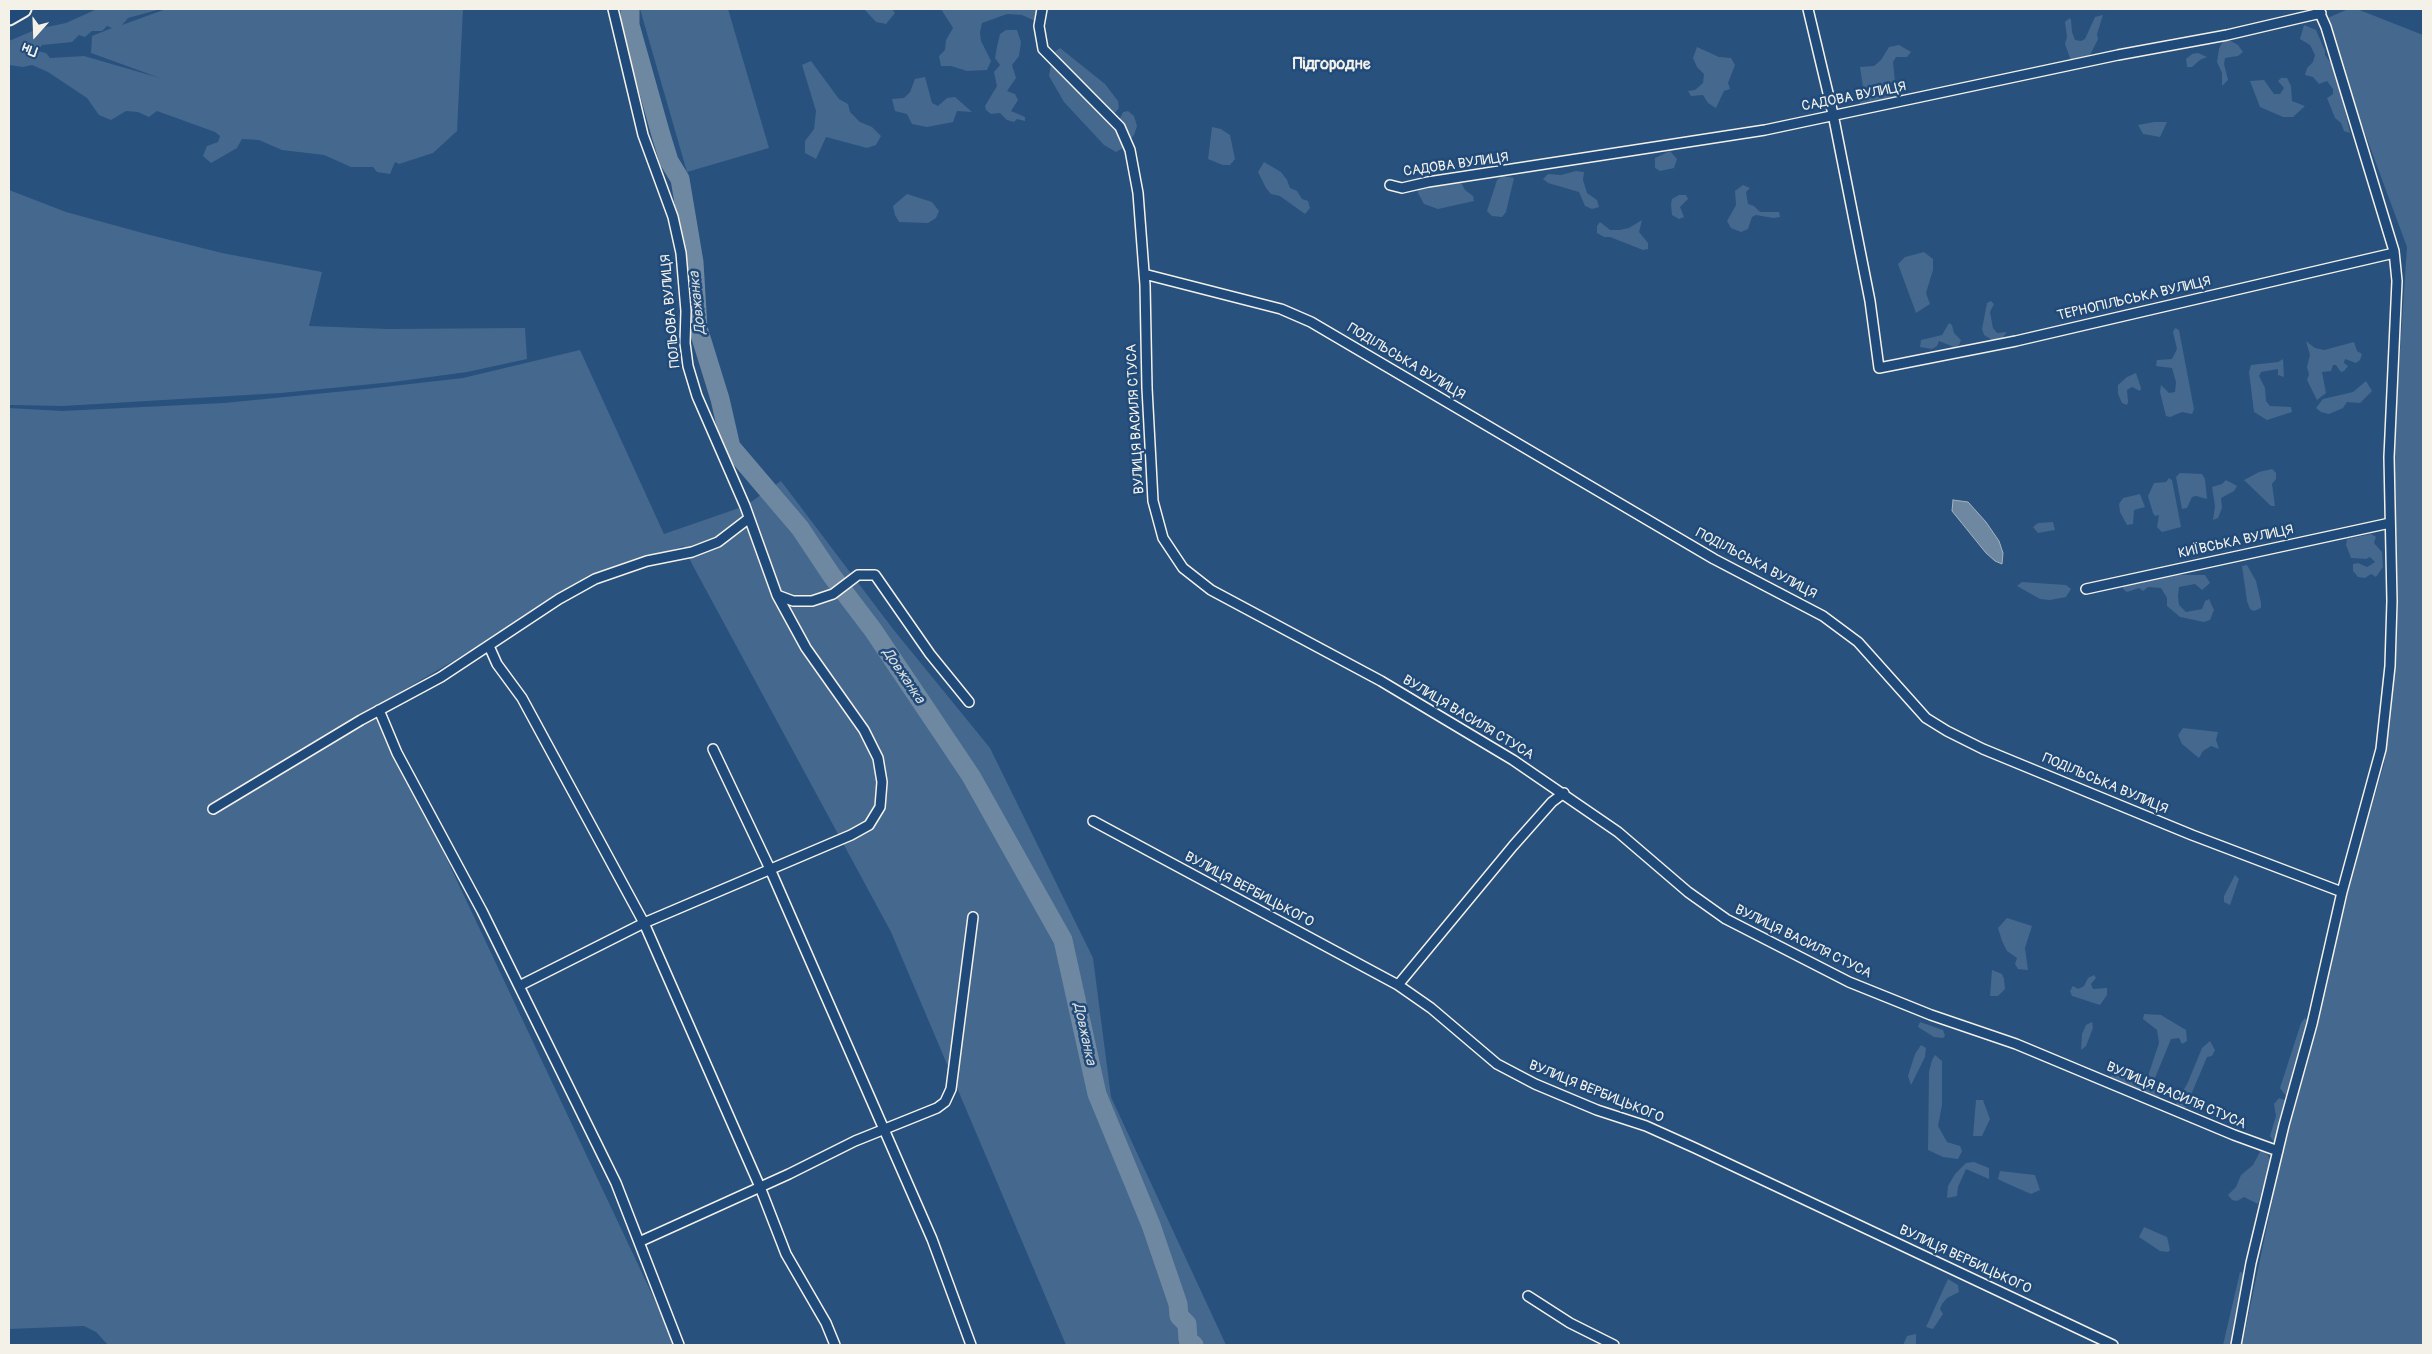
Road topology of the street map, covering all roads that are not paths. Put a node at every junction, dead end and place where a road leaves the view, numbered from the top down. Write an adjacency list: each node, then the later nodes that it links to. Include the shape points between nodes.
1 (23, 9): 6 (highway)
2 (613, 9): 11 (street, ПОЛЬОВА ВУЛИЦЯ, via 644,135 673,217 681,253 688,366 697,396)
3 (1042, 9): 10 (street, ВУЛИЦЯ ВАСИЛЯ СТУСА, via 1039,26 1043,49 1120,127 1130,150 1138,193)
4 (1808, 9): 7 (street)
5 (2320, 11): 7 (street, САДОВА ВУЛИЦЯ, via 2227,35 2118,55 1866,110); 9 (street)
6 (9, 17)
7 (1833, 114): 8 (street, САДОВА ВУЛИЦЯ, via 1765,130 1657,148 1402,188); 9 (street, ТЕРНОПІЛЬСЬКА ВУЛИЦЯ, via 1870,301 1879,368 2016,341)
8 (1390, 185)
9 (2394, 253): 12 (street, via 2397,281 2389,457)
10 (1144, 274): 19 (street, ВУЛИЦЯ ВАСИЛЯ СТУСА, via 1154,501 1162,538 1183,568 1211,590 1381,681); 23 (street, ПОДІЛЬСЬКА ВУЛИЦЯ, via 1281,309 1311,322 1714,559 1823,616 1858,642 1926,718 1946,731 2192,835)
11 (748, 519): 14 (street, ПОЛЬОВА ВУЛИЦЯ); 15 (street, via 718,542 692,552 646,561 595,580 510,629)
12 (2390, 523): 13 (street, КИЇВСЬКА ВУЛИЦЯ); 23 (street, via 2392,601 2388,694 2380,749)
13 (2086, 589)
14 (777, 595): 16 (street, via 793,601 812,601 833,594 858,575 875,575 930,654); 22 (street, ПОЛЬОВА ВУЛИЦЯ, via 806,648 864,730 878,758 882,782 880,807 869,825)
15 (489, 646): 17 (street, via 441,678); 25 (street, via 497,664 522,698)
16 (969, 702)
17 (379, 710): 20 (street); 27 (street, via 397,753)
18 (713, 749): 22 (street)
19 (1564, 793): 26 (street, via 1513,846); 29 (street, ВУЛИЦЯ ВАСИЛЯ СТУСА, via 1618,832 1726,920 1848,982 2016,1044)
20 (213, 809)
21 (1093, 821): 26 (street, ВУЛИЦЯ ВЕРБИЦЬКОГО)
22 (770, 869): 25 (street, ПОЛЬОВА ВУЛИЦЯ); 28 (street)
23 (2342, 892): 29 (street, via 2312,1024)
24 (973, 917): 28 (street, via 951,1089 945,1102 937,1108)
25 (644, 922): 27 (street, ПОЛЬОВА ВУЛИЦЯ); 30 (street)
26 (1398, 985): 37 (street, ВУЛИЦЯ ВЕРБИЦЬКОГО, via 1431,1008 1497,1064 1535,1084 1695,1148)
27 (519, 986): 31 (street, via 616,1183)
28 (884, 1130): 30 (street); 35 (street, via 932,1239)
29 (2278, 1151): 38 (street, via 2250,1263)
30 (760, 1187): 31 (street); 34 (street, via 786,1254 826,1323)
31 (639, 1242): 33 (street)
32 (1528, 1296): 36 (street, via 1570,1324)
33 (679, 1345)
34 (835, 1345)
35 (971, 1345)
36 (1614, 1345)
37 (2113, 1345)
38 (2236, 1345)

